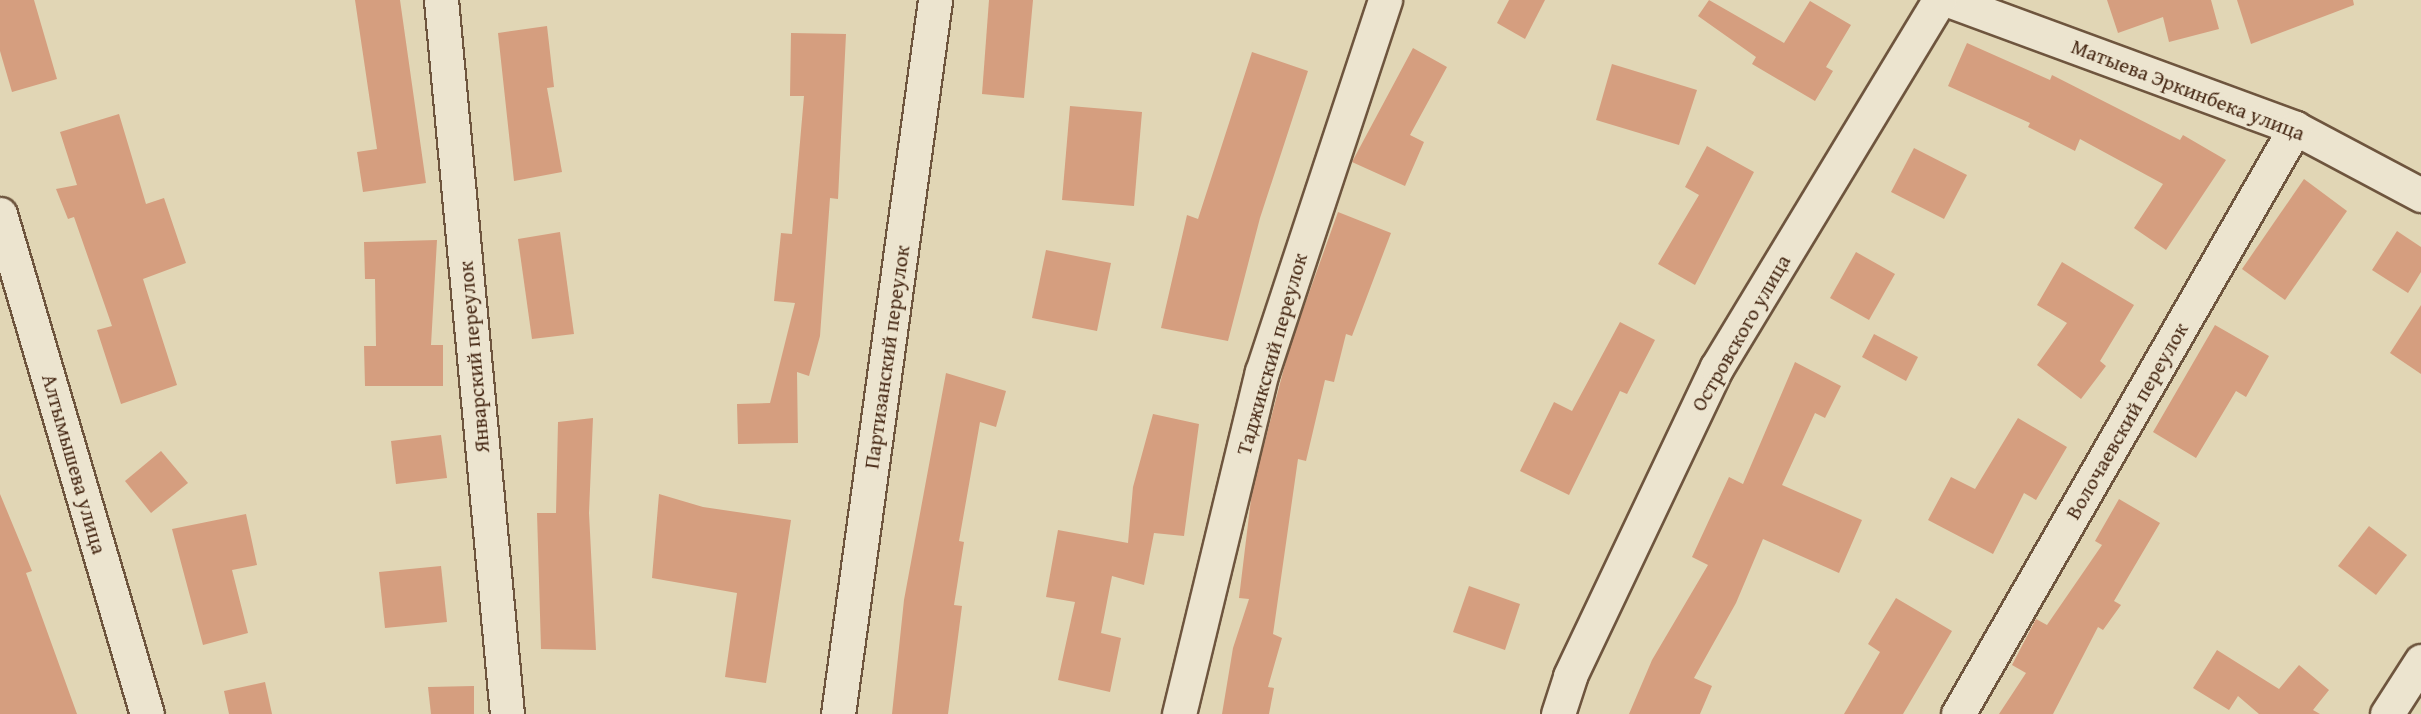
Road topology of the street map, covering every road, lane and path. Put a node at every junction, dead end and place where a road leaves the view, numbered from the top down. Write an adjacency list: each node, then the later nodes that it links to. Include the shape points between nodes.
1 (441, 0): 11 (street, Январский переулок)
2 (935, 0): 12 (street, Партизанский переулок)
3 (1385, 0): 13 (street, Таджикский переулок, via 1262,372)
4 (1939, 0): 14 (street, Островского улица, via 1717,367 1570,676)
5 (1948, 0): 6 (street, Матыева Эркинбека улица)
6 (2295, 128): 7 (street, Матыева Эркинбека улица); 15 (street, Волочаевский переулок)
7 (2421, 195)
8 (0, 214): 10 (street, Алтымышева улица)
9 (2421, 661): 16 (street)
10 (147, 714)
11 (507, 714)
12 (838, 714)
13 (1179, 714)
14 (1558, 714)
15 (1958, 714)
16 (2386, 714)

